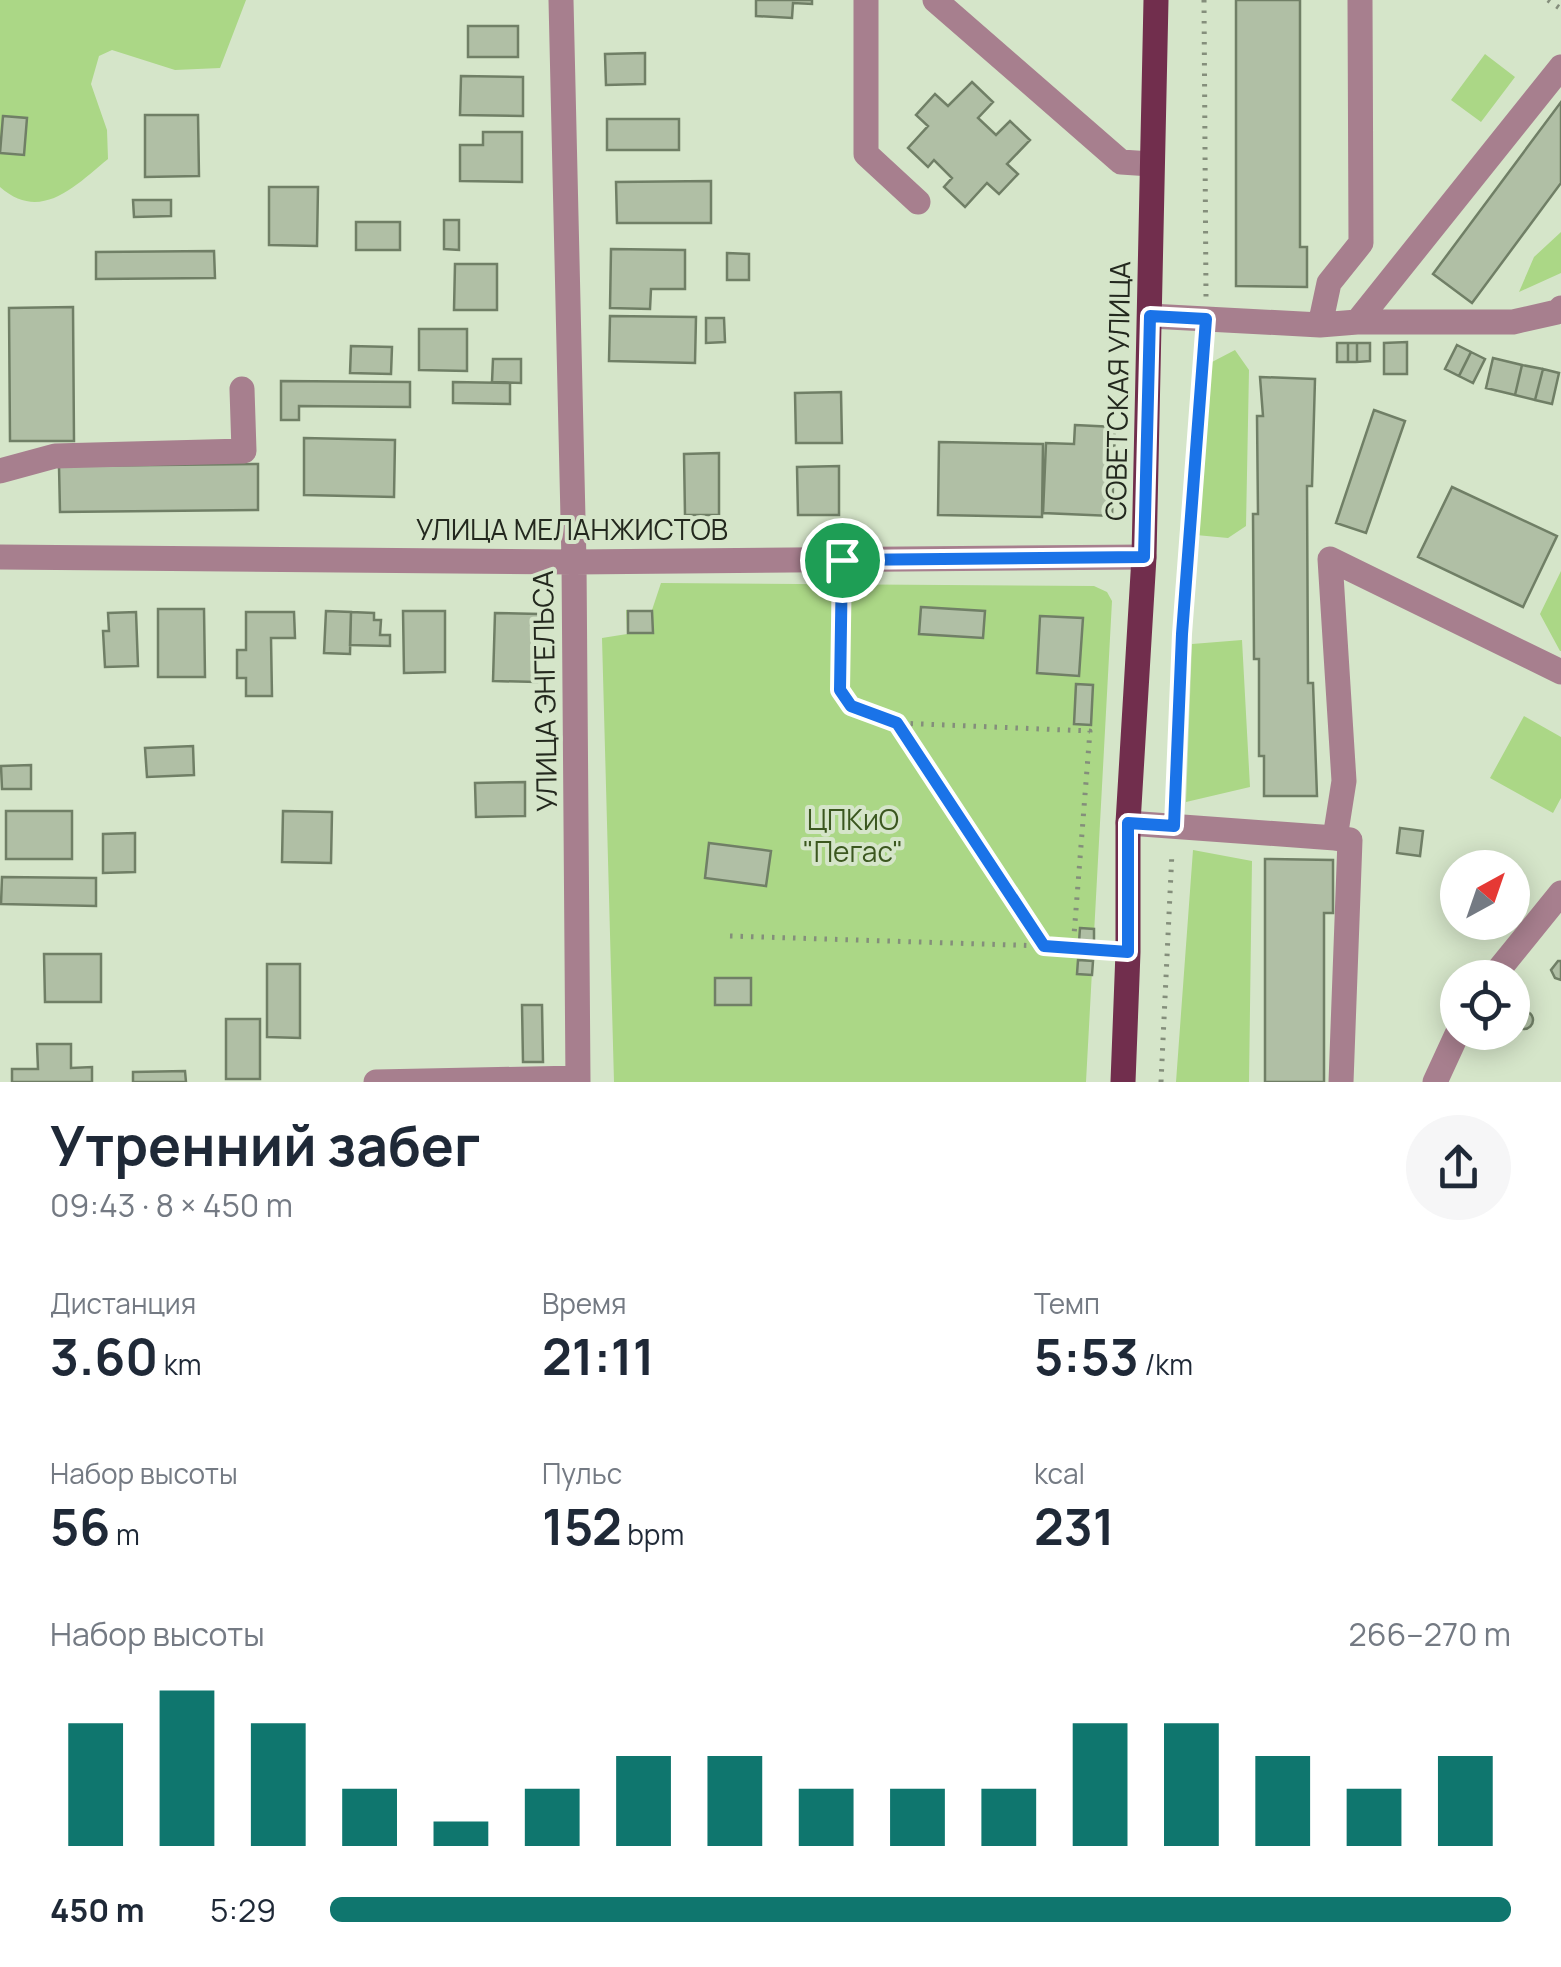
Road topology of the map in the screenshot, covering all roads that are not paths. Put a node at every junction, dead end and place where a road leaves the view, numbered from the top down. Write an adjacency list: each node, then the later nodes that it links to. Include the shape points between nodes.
1 (561, 0): 17 (street, УЛИЦА ЭНГЕЛЬСА)
2 (866, 0): 8 (street, via 866,154)
3 (935, 0): 7 (street, via 1121,162)
4 (1156, 0): 7 (main road, СОВЕТСКАЯ УЛИЦА)
5 (1360, 0): 12 (street, via 1361,243 1329,283)
6 (1561, 67): 11 (street)
7 (1151, 164): 10 (main road, СОВЕТСКАЯ УЛИЦА)
8 (918, 202)
9 (1561, 308): 11 (street, via 1513,322)
10 (1150, 316): 12 (street); 16 (main road, СОВЕТСКАЯ УЛИЦА)
11 (1357, 322): 12 (street)
12 (1320, 325)
13 (242, 389): 14 (street, via 244,452 55,456)
14 (0, 471)
15 (0, 557): 17 (street, УЛИЦА МЕЛАНЖИСТОВ)
16 (1144, 557): 17 (street, УЛИЦА МЕЛАНЖИСТОВ); 19 (main road, СОВЕТСКАЯ УЛИЦА)
17 (574, 562): 25 (street, УЛИЦА ЭНГЕЛЬСА)
18 (1561, 672): 20 (street, via 1330,559 1344,781)
19 (1128, 823): 20 (street); 27 (main road, СОВЕТСКАЯ УЛИЦА)
20 (1335, 838): 28 (street, via 1350,840)
21 (1561, 894): 22 (street)
22 (1507, 960)
23 (1450, 1050): 24 (street)
24 (1438, 1077)
25 (578, 1080): 26 (street)
26 (376, 1082)
27 (1123, 1082)
28 (1340, 1082)

